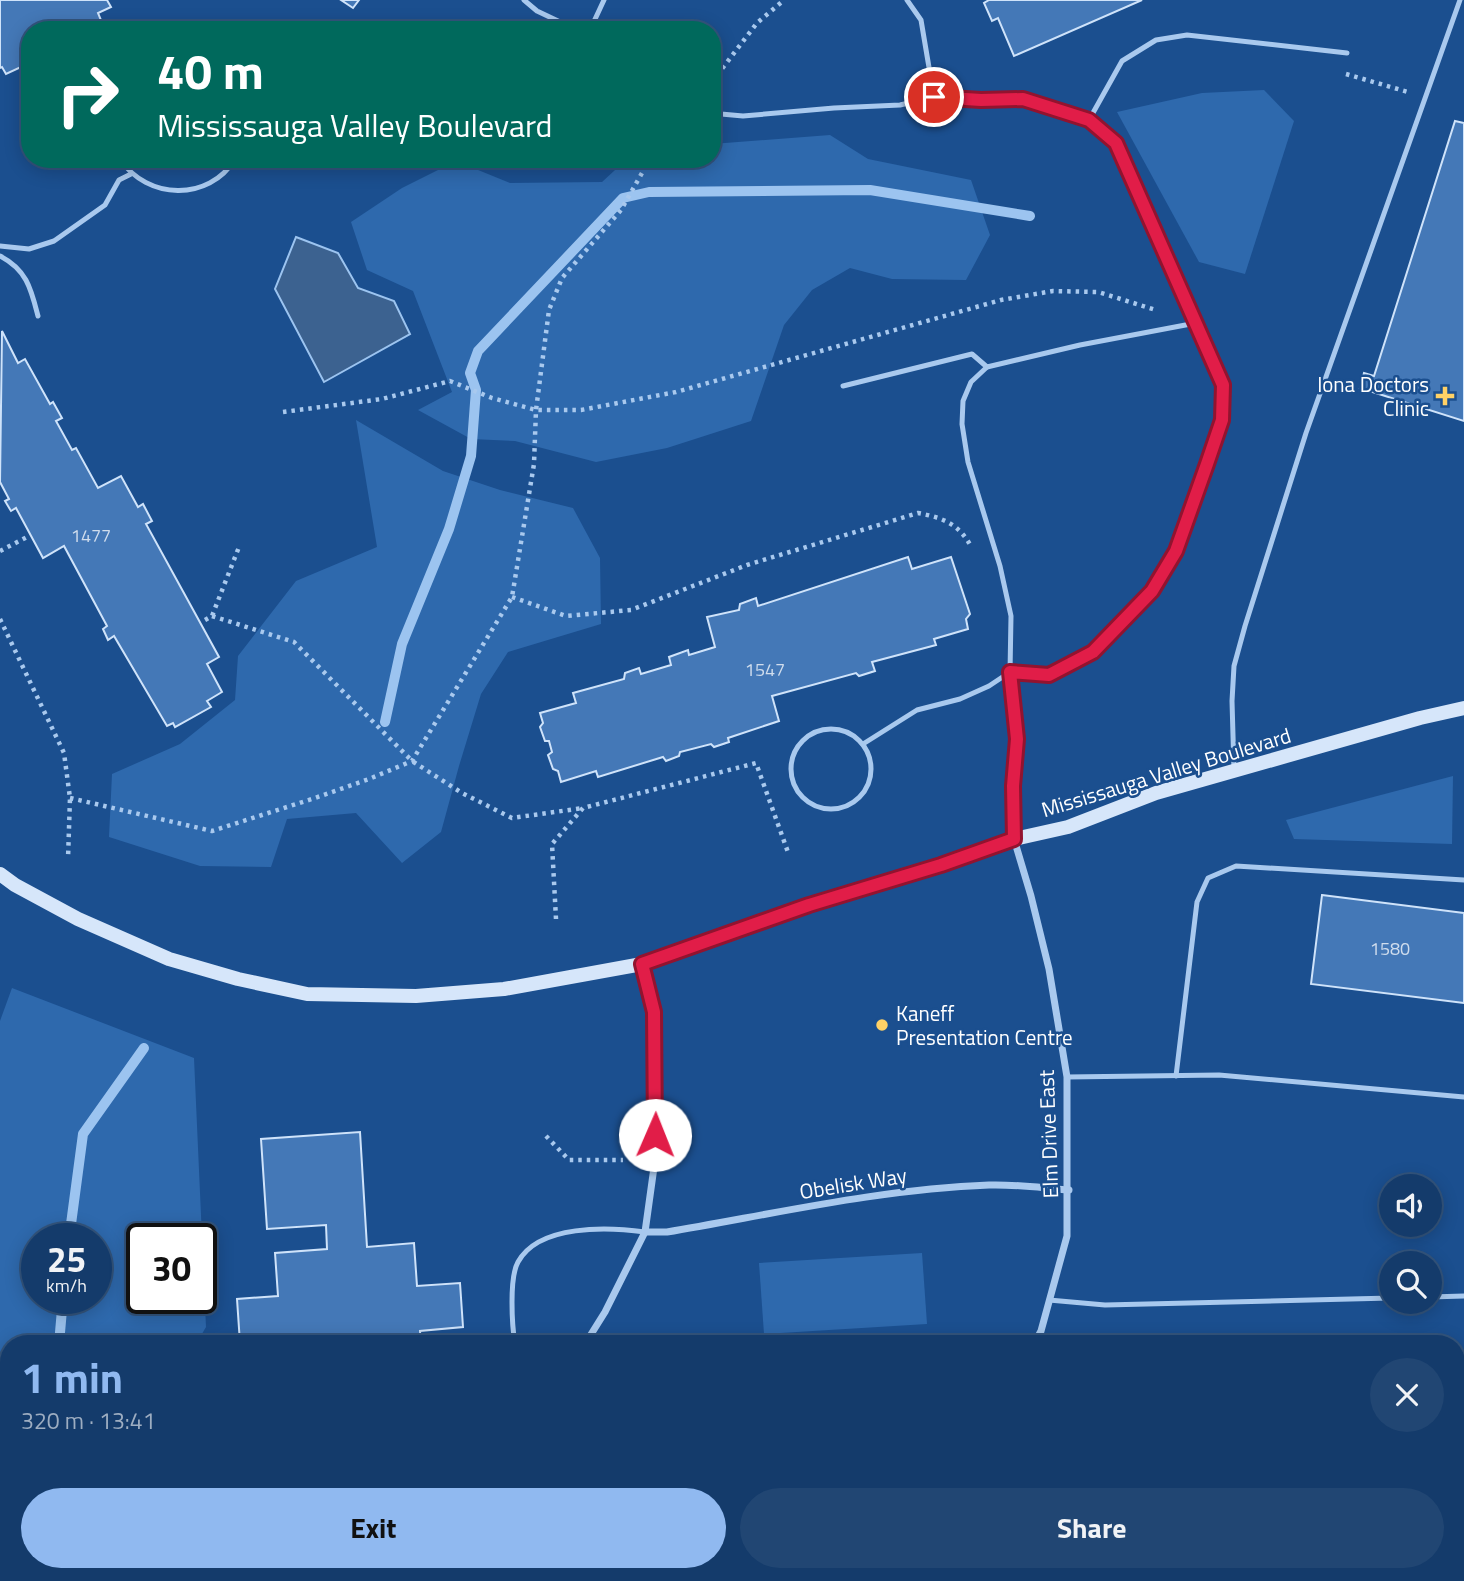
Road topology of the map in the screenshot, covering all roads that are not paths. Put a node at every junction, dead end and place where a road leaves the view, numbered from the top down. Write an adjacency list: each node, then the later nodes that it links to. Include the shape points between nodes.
1 (523, 0): 5 (lane)
2 (604, 0): 6 (lane)
3 (907, 0): 8 (lane, via 921,20)
4 (1460, 0): 23 (lane, via 1306,433 1245,626 1232,701)
5 (558, 21)
6 (594, 21)
7 (1347, 53): 10 (lane, via 1187,35 1156,40 1122,61)
8 (934, 97): 9 (lane, via 900,105); 10 (lane, via 1023,99)
9 (721, 114)
10 (1089, 120): 17 (lane, via 1116,143)
11 (127, 168): 13 (lane)
12 (228, 168): 13 (lane, via 200,188 180,192 160,189)
13 (131, 174): 14 (lane, via 119,180 105,205 54,241 29,248)
14 (0, 246)
15 (0, 256): 16 (lane, via 29,281)
16 (38, 316)
17 (1196, 323): 18 (lane); 20 (lane, via 1223,385 1222,420 1176,551 1152,591 1093,652 1049,675)
18 (987, 367): 19 (lane, via 972,354); 20 (lane, via 967,391 962,424 1011,617)
19 (843, 386)
20 (1010, 672): 22 (lane, via 960,699 917,710); 24 (lane, via 1017,739)
21 (1464, 708): 23 (street, Mississauga Valley Boulevard)
22 (863, 744): 22 (lane, via 835,728 818,730 803,739 790,769 794,786 804,799 819,807 835,809 852,803 864,792 870,776)
23 (1234, 770): 24 (street, Mississauga Valley Boulevard, via 1068,827)
24 (1014, 839): 27 (street, Mississauga Valley Boulevard); 29 (street, Elm Drive East, via 1049,969)
25 (0, 874): 27 (street, Mississauga Valley Boulevard, via 78,919 158,954 307,994 416,996 503,989)
26 (1464, 880): 28 (lane, via 1236,866 1208,878 1197,902)
27 (642, 964): 32 (street, via 656,1036 655,1160)
28 (1176, 1076): 29 (lane); 30 (lane)
29 (1067, 1077): 31 (street, Elm Drive East)
30 (1464, 1097)
31 (1069, 1190): 32 (street, Obelisk Way, via 999,1185 923,1191); 36 (street, Elm Drive East, via 1067,1236)
32 (645, 1232): 37 (lane, via 614,1228 581,1231 549,1237 529,1248 517,1264 513,1285); 38 (street)
33 (1464, 1296): 34 (lane)
34 (1442, 1297)
35 (1379, 1298): 36 (lane, via 1105,1306)
36 (1049, 1300): 39 (street, Elm Drive East)
37 (516, 1335)
38 (591, 1335)
39 (1039, 1335)

